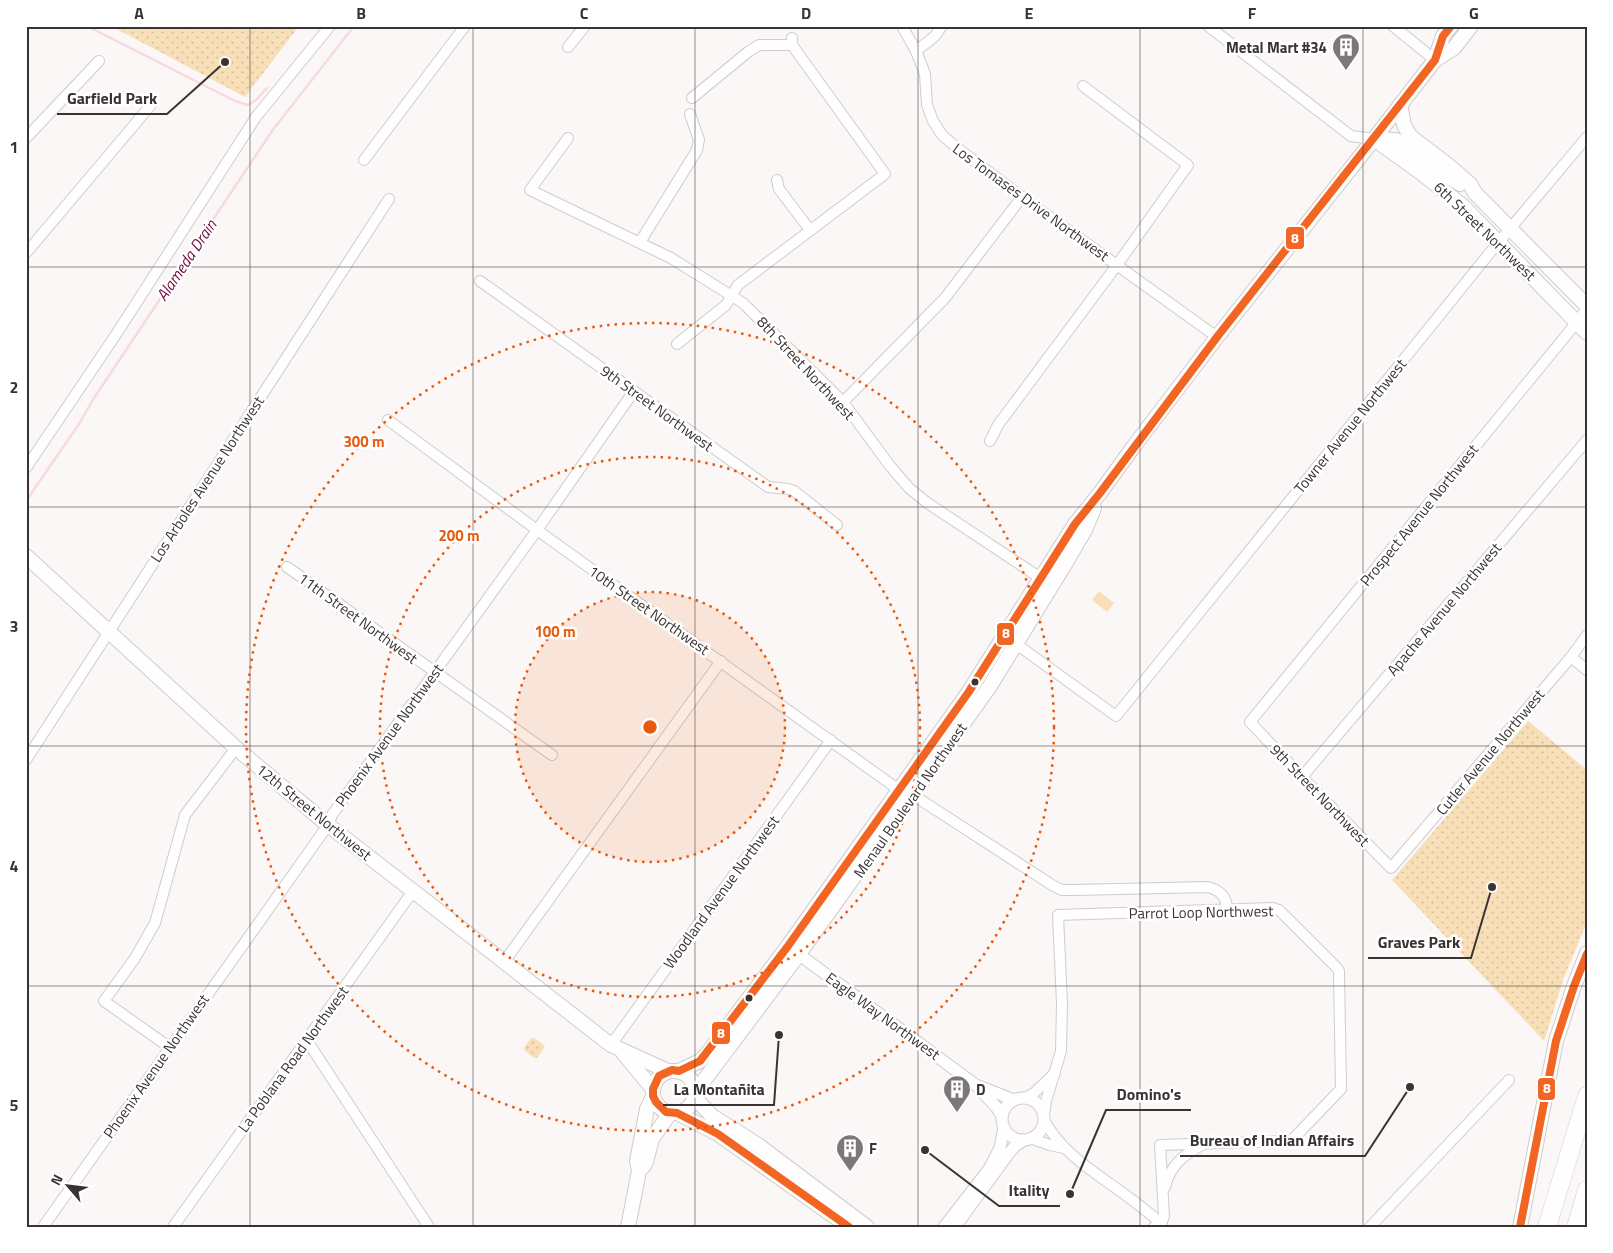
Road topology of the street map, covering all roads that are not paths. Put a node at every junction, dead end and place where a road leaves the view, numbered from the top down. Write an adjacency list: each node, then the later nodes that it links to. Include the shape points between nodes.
1 (330, 26): 46 (street, via 256,117)
2 (465, 26): 23 (street)
3 (585, 26): 10 (street)
4 (902, 26): 11 (street, Los Tomases Drive Northwest)
5 (942, 26): 11 (street)
6 (1208, 26): 22 (street, 6th Street Northwest, via 1351,136)
7 (1393, 26): 12 (street)
8 (1451, 26): 12 (main road, Menaul Boulevard Northwest, via 1443,36)
9 (1472, 26): 12 (main road, Menaul Boulevard Northwest, via 1454,48)
10 (568, 47)
11 (916, 51): 26 (street, Los Tomases Drive Northwest, via 925,74 927,105 942,135)
12 (1435, 60): 17 (main road, Menaul Boulevard Northwest)
13 (99, 61): 20 (street)
14 (1083, 86): 33 (street, via 1188,165)
15 (692, 98): 29 (street, via 748,52 760,46 792,41 885,174)
16 (151, 105): 32 (street)
17 (1400, 105): 22 (main road, Menaul Boulevard Northwest); 25 (main road, 6th Street Northwest, via 1410,136 1470,184)
18 (690, 114): 30 (street, via 699,140 697,150)
19 (1587, 137): 28 (street, Towner Avenue Northwest)
20 (26, 138)
21 (568, 138): 30 (street, 8th Street Northwest, via 530,190)
22 (1374, 139): 25 (main road, 6th Street Northwest, via 1396,140); 31 (main road, 6th Street Northwest, via 1443,190); 39 (main road, Menaul Boulevard Northwest)
23 (364, 160)
24 (777, 180): 29 (street, via 779,189)
25 (1475, 193): 28 (main road, 6th Street Northwest)
26 (1022, 197): 33 (street, Los Tomases Drive Northwest); 42 (street, via 945,298)
27 (389, 199): 52 (street, Los Arboles Avenue Northwest)
28 (1511, 229): 31 (street, Towner Avenue Northwest); 36 (main road, 6th Street Northwest)
29 (810, 230): 35 (street, via 738,286)
30 (640, 242): 35 (street, 8th Street Northwest)
31 (1499, 242): 37 (main road, 6th Street Northwest); 55 (street, Towner Avenue Northwest, via 1116,716)
32 (26, 253)
33 (1117, 265): 39 (street, Los Tomases Drive Northwest); 45 (street, via 998,425)
34 (480, 281): 41 (street, 9th Street Northwest)
35 (732, 295): 40 (street, via 726,305); 42 (street, 8th Street Northwest)
36 (1587, 307): 37 (street, Prospect Avenue Northwest)
37 (1577, 322): 38 (main road, 6th Street Northwest); 60 (street, Prospect Avenue Northwest)
38 (1587, 333)
39 (1217, 337): 51 (main road, Menaul Boulevard Northwest, via 1075,524)
40 (677, 344)
41 (634, 392): 47 (street, 9th Street Northwest, via 768,487 794,492); 48 (street, Phoenix Avenue Northwest)
42 (843, 402): 51 (street, 8th Street Northwest, via 909,488)
43 (388, 420): 48 (street, 10th Street Northwest)
44 (1587, 440): 65 (street, Apache Avenue Northwest)
45 (990, 441)
46 (26, 468)
47 (837, 525)
48 (537, 530): 57 (street, 10th Street Northwest); 59 (street, Phoenix Avenue Northwest)
49 (26, 556): 52 (main road, 12th Street Northwest)
50 (287, 567): 59 (street, 11th Street Northwest)
51 (1046, 582): 54 (main road, Menaul Boulevard Northwest); 55 (main road, Menaul Boulevard Northwest)
52 (109, 631): 62 (main road, 12th Street Northwest); 64 (street, Los Arboles Avenue Northwest)
53 (1587, 635): 56 (street, Cutler Avenue Northwest)
54 (1005, 636): 55 (street); 66 (main road, Menaul Boulevard Northwest)
55 (1017, 644): 67 (main road, Menaul Boulevard Northwest)
56 (1571, 657): 58 (street); 69 (street, Cutler Avenue Northwest)
57 (722, 661): 61 (street, 10th Street Northwest); 74 (street)
58 (1587, 670)
59 (434, 672): 63 (street, 11th Street Northwest); 68 (street, Phoenix Avenue Northwest, via 332,814)
60 (1250, 722): 65 (street, 9th Street Northwest)
61 (831, 740): 66 (street, 10th Street Northwest); 77 (street, Woodland Avenue Northwest)
62 (236, 748): 68 (main road, 12th Street Northwest); 76 (street, via 185,815 154,923 135,958 104,1000)
63 (552, 755)
64 (26, 760)
65 (1302, 778): 69 (street, 9th Street Northwest)
66 (899, 790): 67 (street, 10th Street Northwest); 72 (main road, Menaul Boulevard Northwest)
67 (913, 795): 71 (street, 10th Street Northwest, via 1062,890 1208,887 1223,895); 72 (main road, Menaul Boulevard Northwest)
68 (328, 825): 70 (main road, 12th Street Northwest); 76 (street, Phoenix Avenue Northwest)
69 (1391, 868)
70 (413, 891): 74 (main road, 12th Street Northwest); 75 (street, La Poblana Road Northwest)
71 (1227, 910): 79 (street, Parrot Loop Northwest, via 1058,915 1062,1023); 90 (street, Parrot Loop Northwest, via 1279,910 1339,971 1341,1089 1290,1141)
72 (793, 950): 78 (main road, via 735,1015 707,1054 700,1061); 81 (street, Eagle Way Northwest); 83 (main road, Menaul Boulevard Northwest)
73 (1587, 954): 105 (main road, via 1556,1041)
74 (504, 962): 77 (main road, 12th Street Northwest)
75 (306, 1039): 97 (street, La Poblana Road Northwest); 98 (street)
76 (169, 1047): 96 (street, Phoenix Avenue Northwest)
77 (615, 1047): 78 (main road, 12th Street Northwest); 82 (main road, 12th Street Northwest)
78 (674, 1071): 82 (main road, via 660,1076); 83 (main road, via 691,1078)
79 (1056, 1073): 85 (street, via 1034,1093); 87 (street)
80 (1509, 1080): 104 (street)
81 (977, 1086): 85 (street, Eagle Way Northwest); 88 (street, Eagle Way Northwest, via 997,1108)
82 (653, 1092): 86 (main road, via 660,1108); 92 (main road, via 637,1161)
83 (696, 1095): 86 (main road, via 686,1110); 101 (main road, via 712,1116 758,1146)
84 (1587, 1096): 106 (highway)
85 (1020, 1099): 87 (street, via 1037,1103); 88 (street, via 1008,1104)
86 (673, 1113): 92 (main road, via 657,1131 646,1162); 100 (main road, via 718,1134)
87 (1044, 1117): 89 (street, via 1040,1131); 91 (street, via 1049,1130)
88 (1003, 1122): 89 (street, via 1012,1136); 102 (street, via 1000,1148 989,1169)
89 (1027, 1139): 91 (street); 103 (street, via 1009,1153)
90 (1203, 1144): 94 (street, via 1187,1153 1172,1168); 94 (street, Parrot Loop Northwest, via 1160,1145)
91 (1064, 1148): 95 (street, via 1129,1197)
92 (639, 1171): 99 (main road)
93 (1587, 1190): 107 (highway)
94 (1163, 1195): 95 (street, Parrot Loop Northwest, via 1164,1216)
95 (1159, 1226)
96 (43, 1227)
97 (173, 1227)
98 (429, 1227)
99 (628, 1227)
100 (848, 1227)
101 (866, 1227)
102 (944, 1227)
103 (955, 1227)
104 (1370, 1227)
105 (1520, 1227)
106 (1548, 1227)
107 (1576, 1227)

